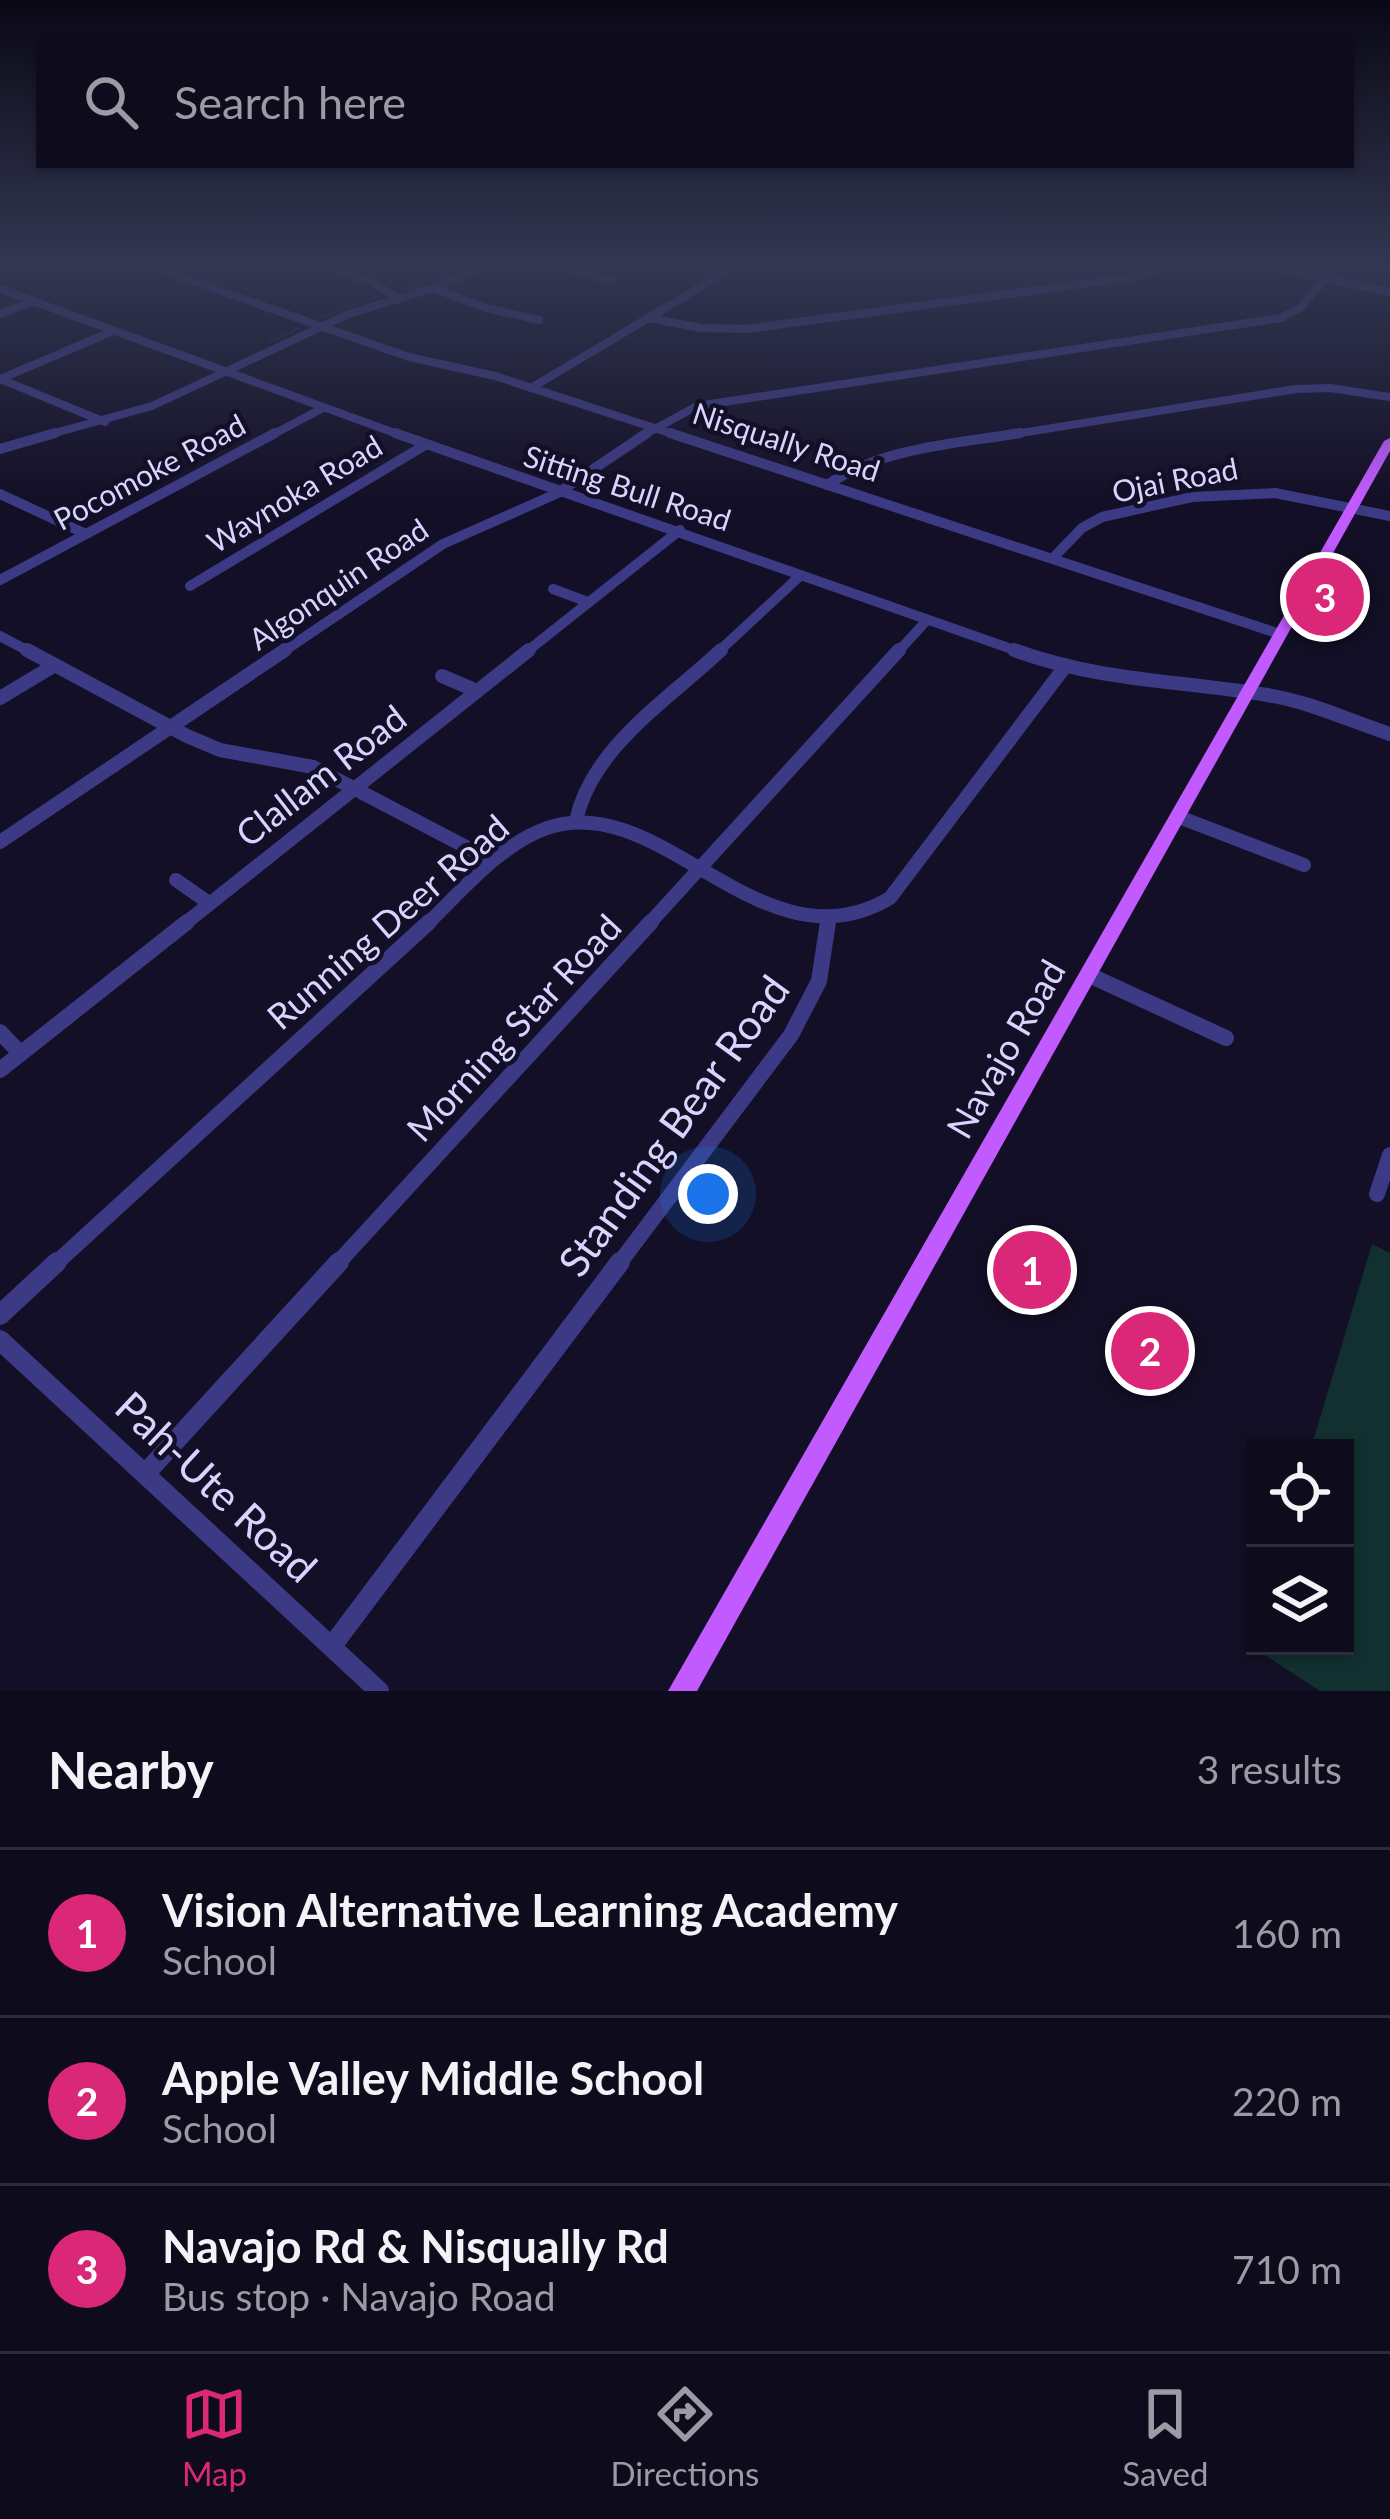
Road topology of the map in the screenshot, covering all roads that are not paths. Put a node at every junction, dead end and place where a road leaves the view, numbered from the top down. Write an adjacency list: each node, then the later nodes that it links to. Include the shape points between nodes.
1 (90, 341): 8 (street)
2 (141, 341): 7 (street, Sitting Bull Road)
3 (293, 341): 7 (street)
4 (366, 341): 9 (street, Nisqually Road)
5 (611, 341): 9 (street)
6 (1129, 341): 13 (street, Algonquin Road, via 697,406)
7 (227, 372): 11 (street, Sitting Bull Road); 12 (street)
8 (0, 379): 12 (street)
9 (532, 388): 13 (street, Nisqually Road)
10 (1390, 397): 17 (street, via 1296,389 893,454)
11 (323, 408): 15 (street, Sitting Bull Road); 23 (street, Pocomoke Road)
12 (105, 422): 16 (street)
13 (653, 428): 17 (street, Nisqually Road); 18 (street, Algonquin Road)
14 (1390, 441): 20 (main road, Navajo Road)
15 (425, 445): 18 (street, Sitting Bull Road); 27 (street, Waynoka Road)
16 (0, 449)
17 (827, 485): 24 (street, Nisqually Road)
18 (558, 493): 22 (street, Sitting Bull Road); 39 (street, Algonquin Road, via 442,544)
19 (0, 494): 23 (street)
20 (1354, 506): 21 (street, Ojai Road); 24 (street, Ojai Road, via 1270,489 1140,506 1086,525); 31 (main road, Navajo Road)
21 (1390, 516)
22 (680, 530): 25 (street, Sitting Bull Road); 29 (street, Clallam Road)
23 (86, 534): 26 (street, Pocomoke Road)
24 (1053, 559): 31 (street, Nisqually Road)
25 (801, 575): 30 (street, Sitting Bull Road); 43 (street, via 598,764)
26 (0, 580)
27 (190, 586)
28 (554, 590): 29 (street)
29 (588, 602): 37 (street, Clallam Road)
30 (927, 620): 34 (street, Sitting Bull Road); 47 (street, Morning Star Road)
31 (1280, 634): 36 (main road, Navajo Road)
32 (0, 636): 33 (street)
33 (55, 665): 38 (street); 39 (street)
34 (1064, 668): 36 (street, Sitting Bull Road); 50 (street, via 890,898)
35 (442, 676): 37 (street)
36 (1250, 691): 40 (street); 42 (main road, Navajo Road)
37 (477, 692): 41 (street, Clallam Road)
38 (0, 698)
39 (170, 727): 41 (street, via 220,750 313,767); 44 (street, Algonquin Road)
40 (1390, 734)
41 (356, 788): 45 (street); 49 (street, Clallam Road)
42 (1179, 817): 46 (street); 51 (main road, Navajo Road)
43 (576, 821): 45 (street, Running Deer Road, via 536,832); 47 (street)
44 (0, 842)
45 (491, 860): 58 (street, Running Deer Road)
46 (1304, 865)
47 (700, 870): 50 (street, via 773,907); 60 (street, Morning Star Road)
48 (176, 880): 49 (street)
49 (209, 903): 54 (street, Clallam Road)
50 (827, 921): 61 (street, Standing Bear Road, via 821,986 791,1034)
51 (1089, 975): 53 (street); 63 (main road, Navajo Road)
52 (0, 1032): 54 (street)
53 (1226, 1038)
54 (20, 1053): 55 (street, Clallam Road)
55 (0, 1070)
56 (1390, 1155): 57 (street)
57 (1377, 1194)
58 (0, 1316)
59 (0, 1340): 60 (street, Pah-Ute Road)
60 (145, 1474): 61 (street, Pah-Ute Road)
61 (332, 1646): 62 (street, Pah-Ute Road)
62 (379, 1691)
63 (682, 1691)

